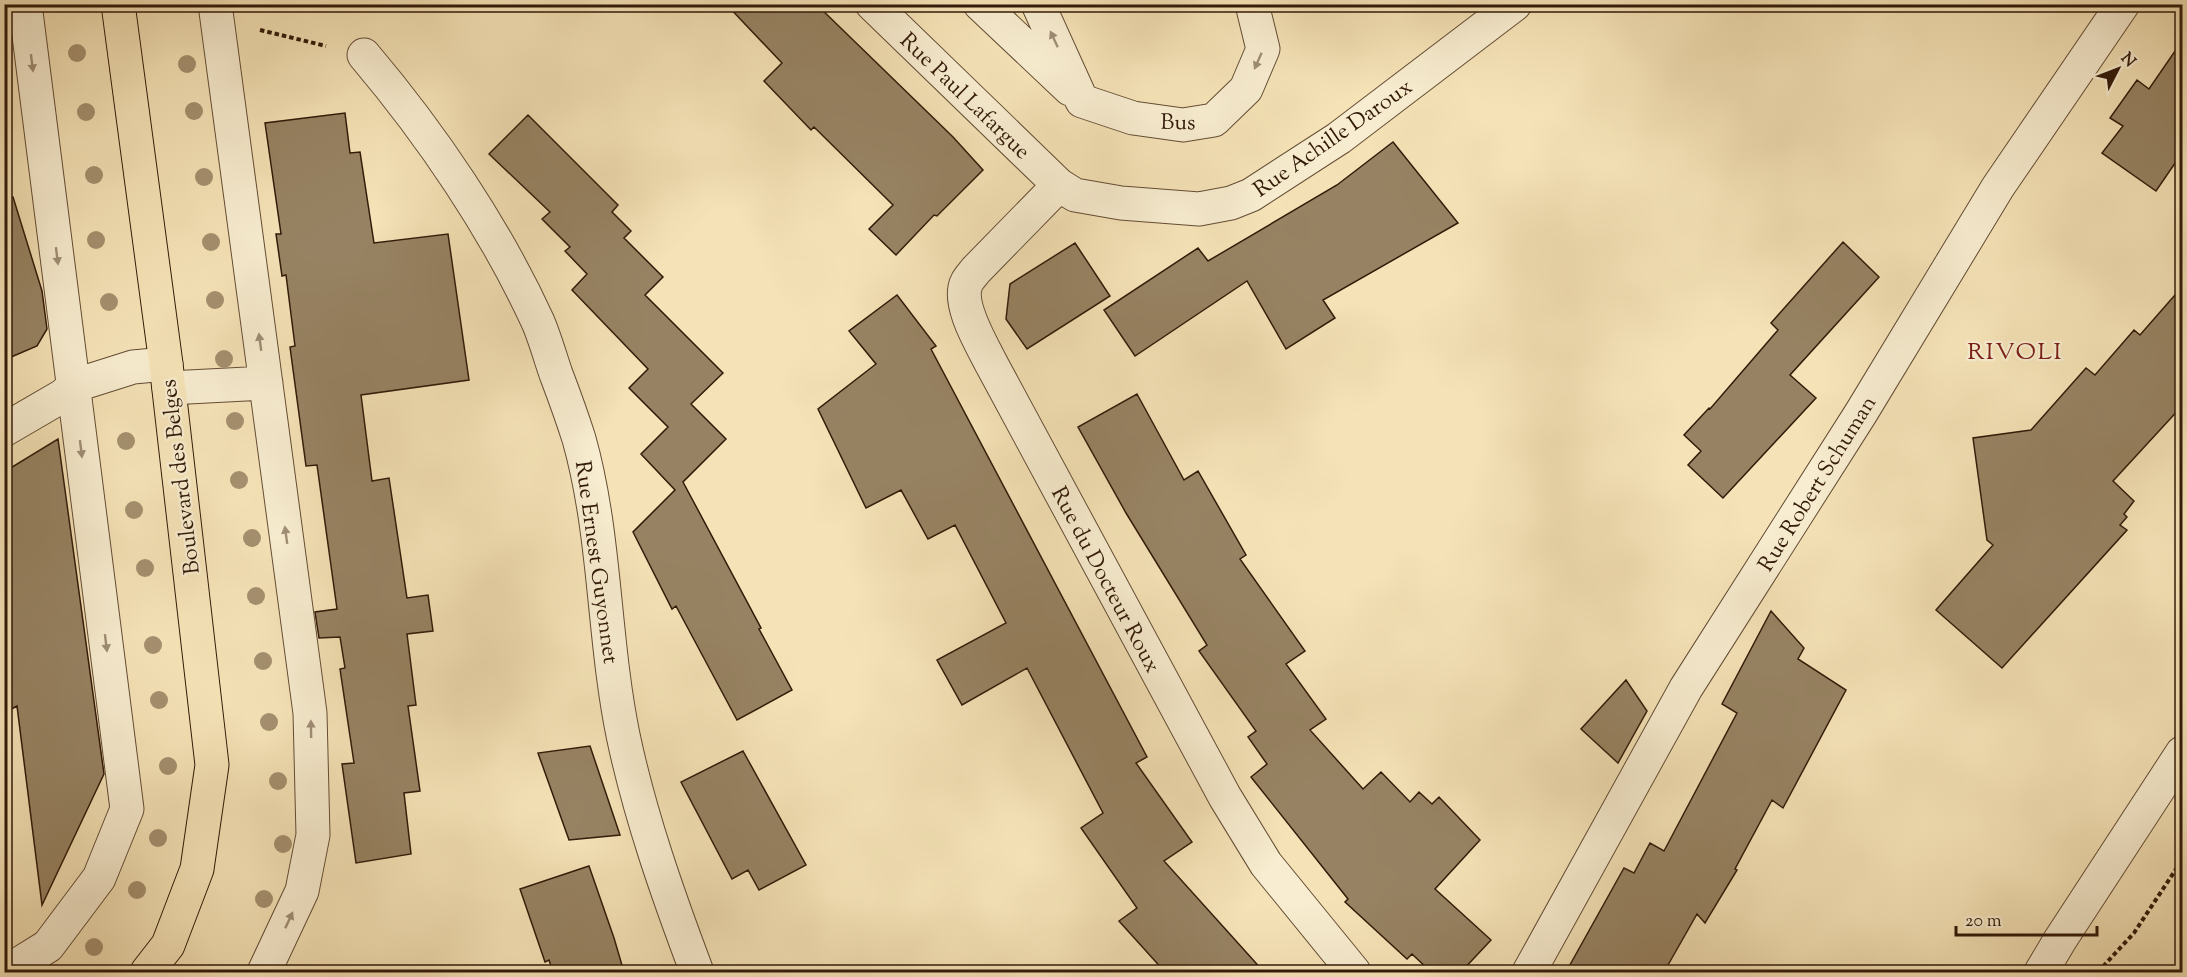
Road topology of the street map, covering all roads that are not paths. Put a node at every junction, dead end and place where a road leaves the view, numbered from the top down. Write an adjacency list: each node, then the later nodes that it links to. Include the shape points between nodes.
1 (25, 4): 15 (street, one-way to 15)
2 (118, 4): 13 (main road, Boulevard des Belges)
3 (215, 4): 14 (street, one-way to 3)
4 (872, 4): 12 (street, Rue Paul Lafargue)
5 (980, 4): 11 (street, Bus)
6 (1038, 4): 11 (street, one-way to 6)
7 (1252, 4): 11 (street, Bus, one-way to 11, via 1263,50 1246,89 1214,120 1183,125 1133,118)
8 (1515, 4): 12 (street, Rue Achille Daroux, via 1339,138 1251,195 1231,203 1199,209 1121,203 1075,195)
9 (2123, 4): 23 (street, Rue Robert Schuman, via 1998,187 1861,413 1686,688)
10 (364, 55): 21 (street, Rue Ernest Guyonnet, via 414,118 476,208 539,324 579,440 595,514 621,723 641,810)
11 (1082, 101)
12 (1059, 185): 22 (street, Rue du Docteur Roux, via 966,283 964,299 972,324 1225,797 1266,864)
13 (167, 376): 14 (street); 15 (street, via 133,367); 19 (main road, Boulevard des Belges, via 212,765 197,869 168,945)
14 (266, 383): 20 (street, one-way to 14, via 302,891 313,835 310,713)
15 (73, 386): 16 (street); 18 (street, one-way to 18, via 127,809 99,878 74,912 48,946)
16 (4, 430)
17 (2182, 753): 24 (street)
18 (6, 972)
19 (147, 972)
20 (264, 972)
21 (697, 972)
22 (1354, 972)
23 (1529, 972)
24 (2041, 972)

